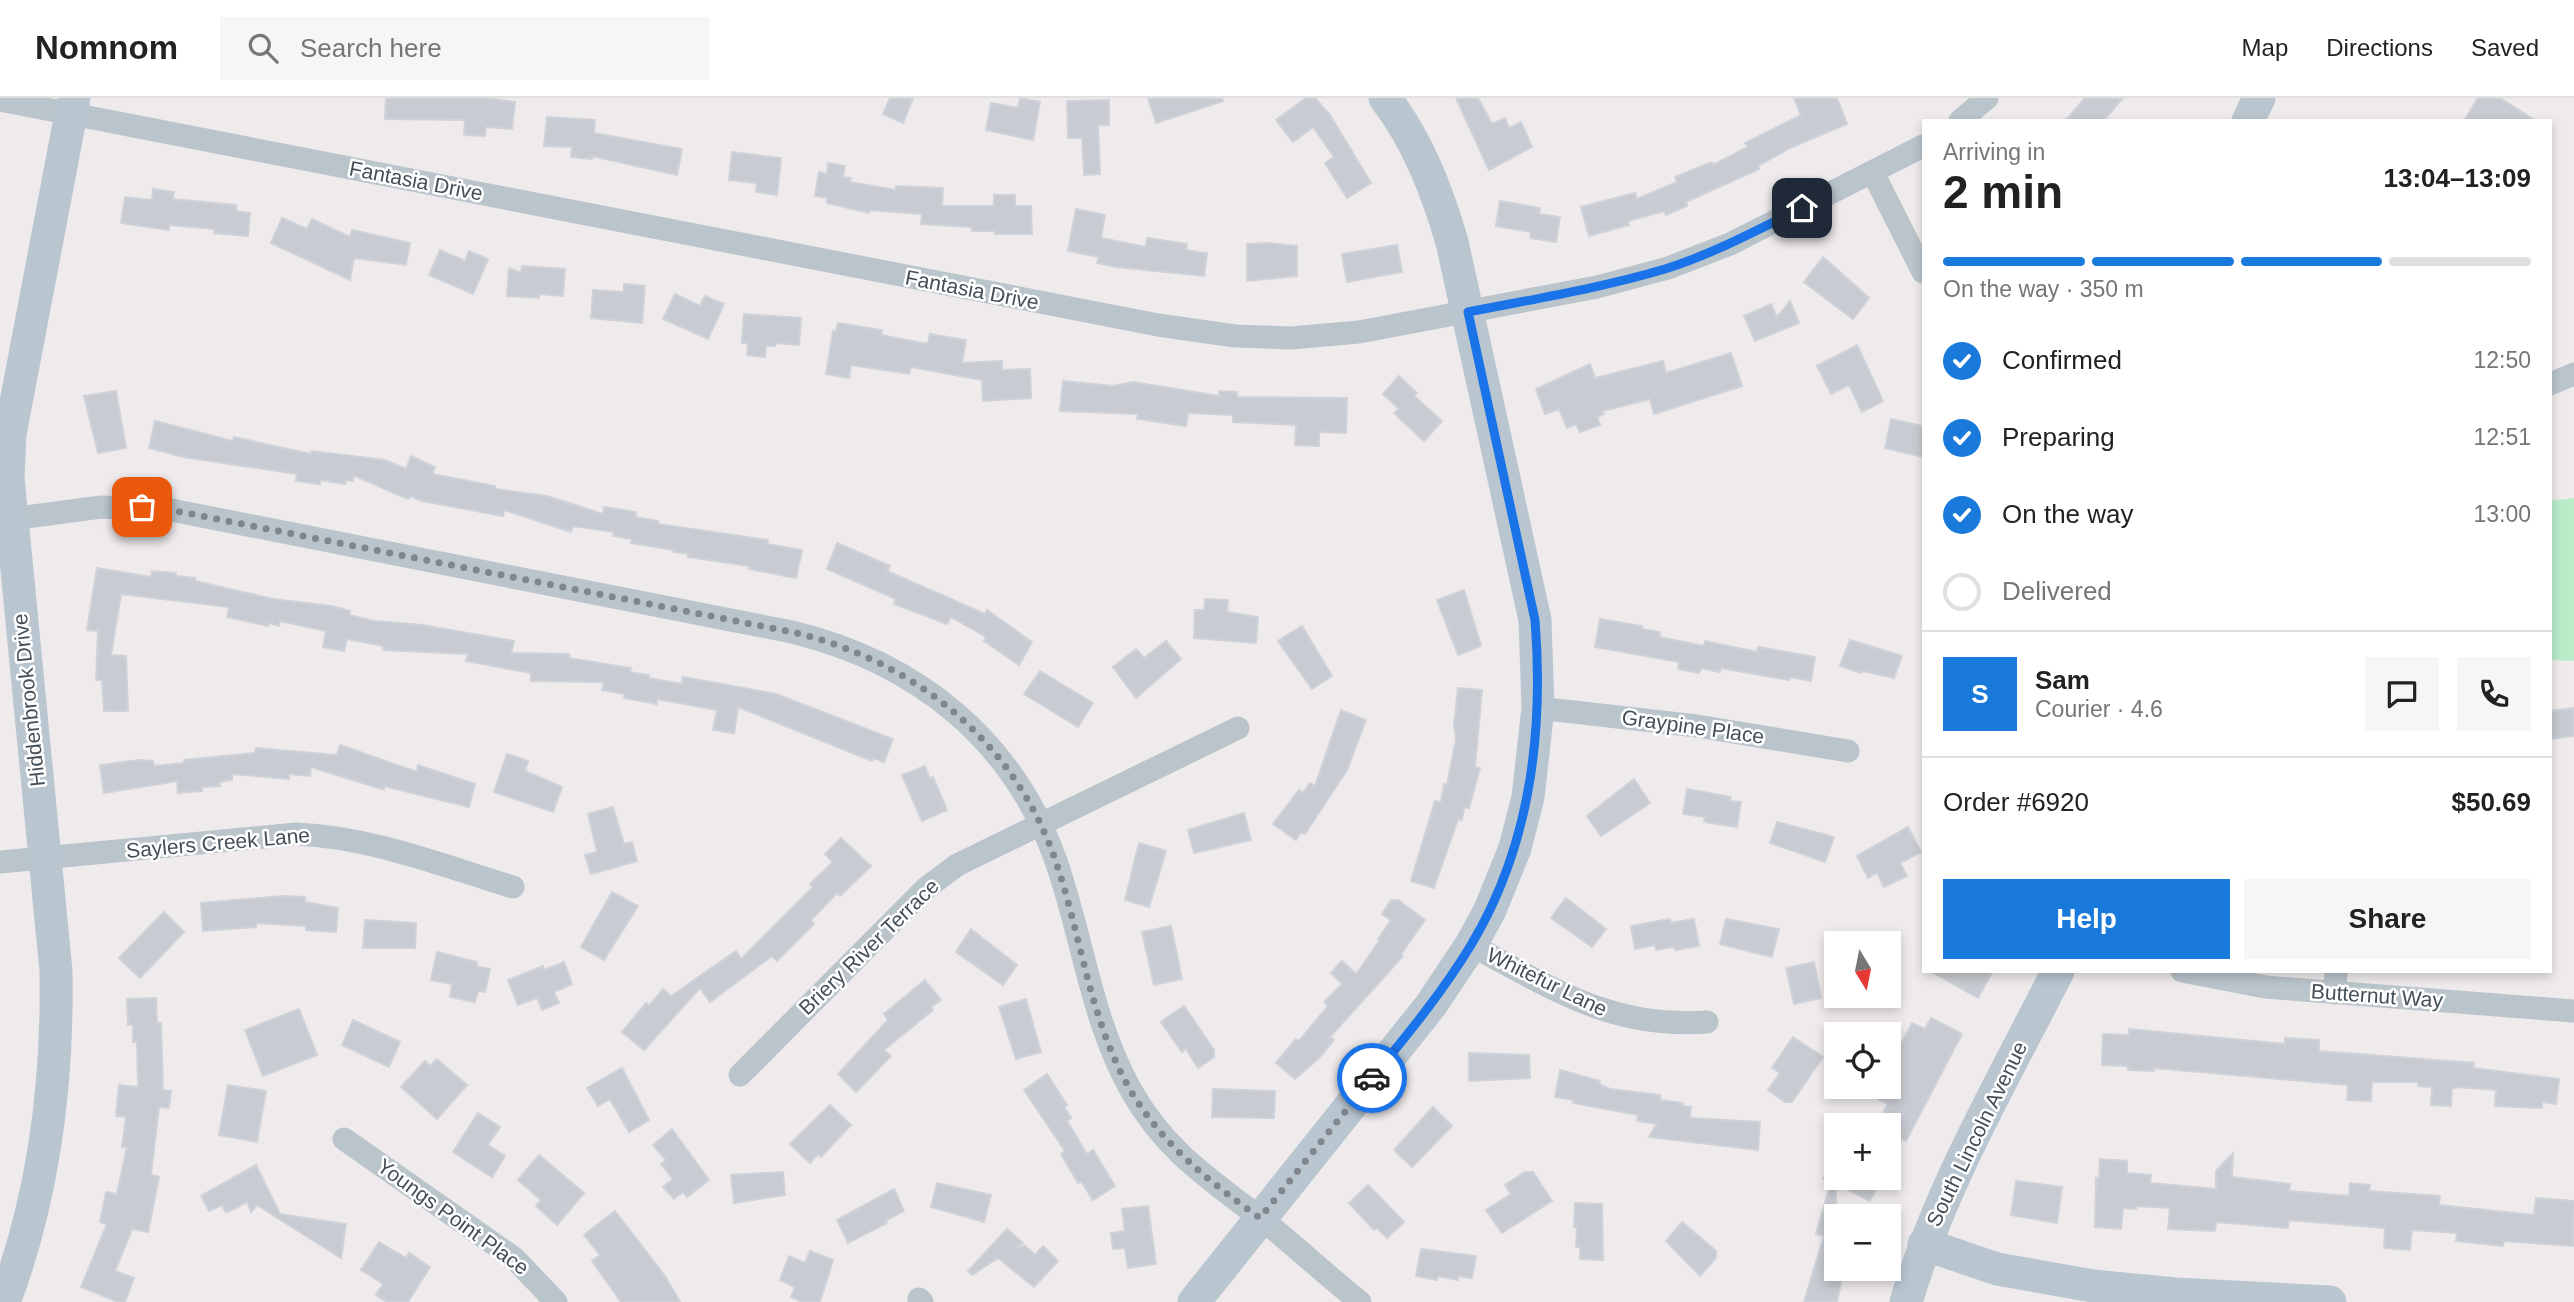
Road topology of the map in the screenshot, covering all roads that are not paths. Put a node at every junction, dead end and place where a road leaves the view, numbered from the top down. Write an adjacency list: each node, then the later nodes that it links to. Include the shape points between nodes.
1 (1385, 98): 11 (street, via 1439,196)
2 (1987, 98): 6 (street)
3 (2259, 98): 7 (street)
4 (0, 100): 5 (street, Fantasia Drive)
5 (73, 106): 11 (street, Fantasia Drive, via 1209,333 1291,338 1359,332); 14 (street, Hiddenbrook Drive, via 10,435)
6 (1962, 119)
7 (2249, 119)
8 (1922, 146): 9 (street, Fantasia Drive)
9 (1873, 173): 10 (street); 11 (street, Fantasia Drive, via 1730,244 1668,268)
10 (1922, 270)
11 (1468, 312): 15 (street, via 1535,620)
12 (2574, 373): 13 (street)
13 (2552, 383)
14 (10, 519): 18 (street, via 101,507 171,510 821,639 897,670 963,719 1007,768); 19 (street, Hiddenbrook Drive)
15 (1538, 708): 17 (street, Graypine Place, via 1698,726); 22 (street, via 1528,797 1515,848)
16 (1238, 728): 18 (street, Briery River Terrace)
17 (1848, 751)
18 (1041, 824): 28 (street, Briery River Terrace, via 957,865 925,888); 30 (street, via 1100,1020 1133,1094 1182,1158)
19 (45, 858): 20 (street, Saylers Creek Lane); 21 (street, Saylers Creek Lane, via 296,834 332,835); 33 (street, Hiddenbrook Drive, via 56,971 54,1072 33,1211)
20 (0, 862)
21 (513, 887)
22 (1471, 945): 27 (street, Whitefur Lane, via 1605,1012 1646,1022); 30 (street, via 1431,1005)
23 (2057, 973): 31 (street, South Lincoln Avenue, via 1948,1186)
24 (2192, 973): 25 (street, Butternut Way, via 2265,987)
25 (2335, 982): 26 (street, Butternut Way)
26 (2574, 1011)
27 (1707, 1022)
28 (740, 1075)
29 (344, 1139): 34 (street, Youngs Point Place, via 514,1258)
30 (1260, 1218): 35 (street); 36 (street)
31 (1924, 1244): 32 (street, via 1997,1269); 37 (street, South Lincoln Avenue)
32 (2175, 1298): 38 (street)
33 (4, 1302)
34 (556, 1302)
35 (1194, 1302)
36 (1360, 1302)
37 (1906, 1302)
38 (2330, 1302)

